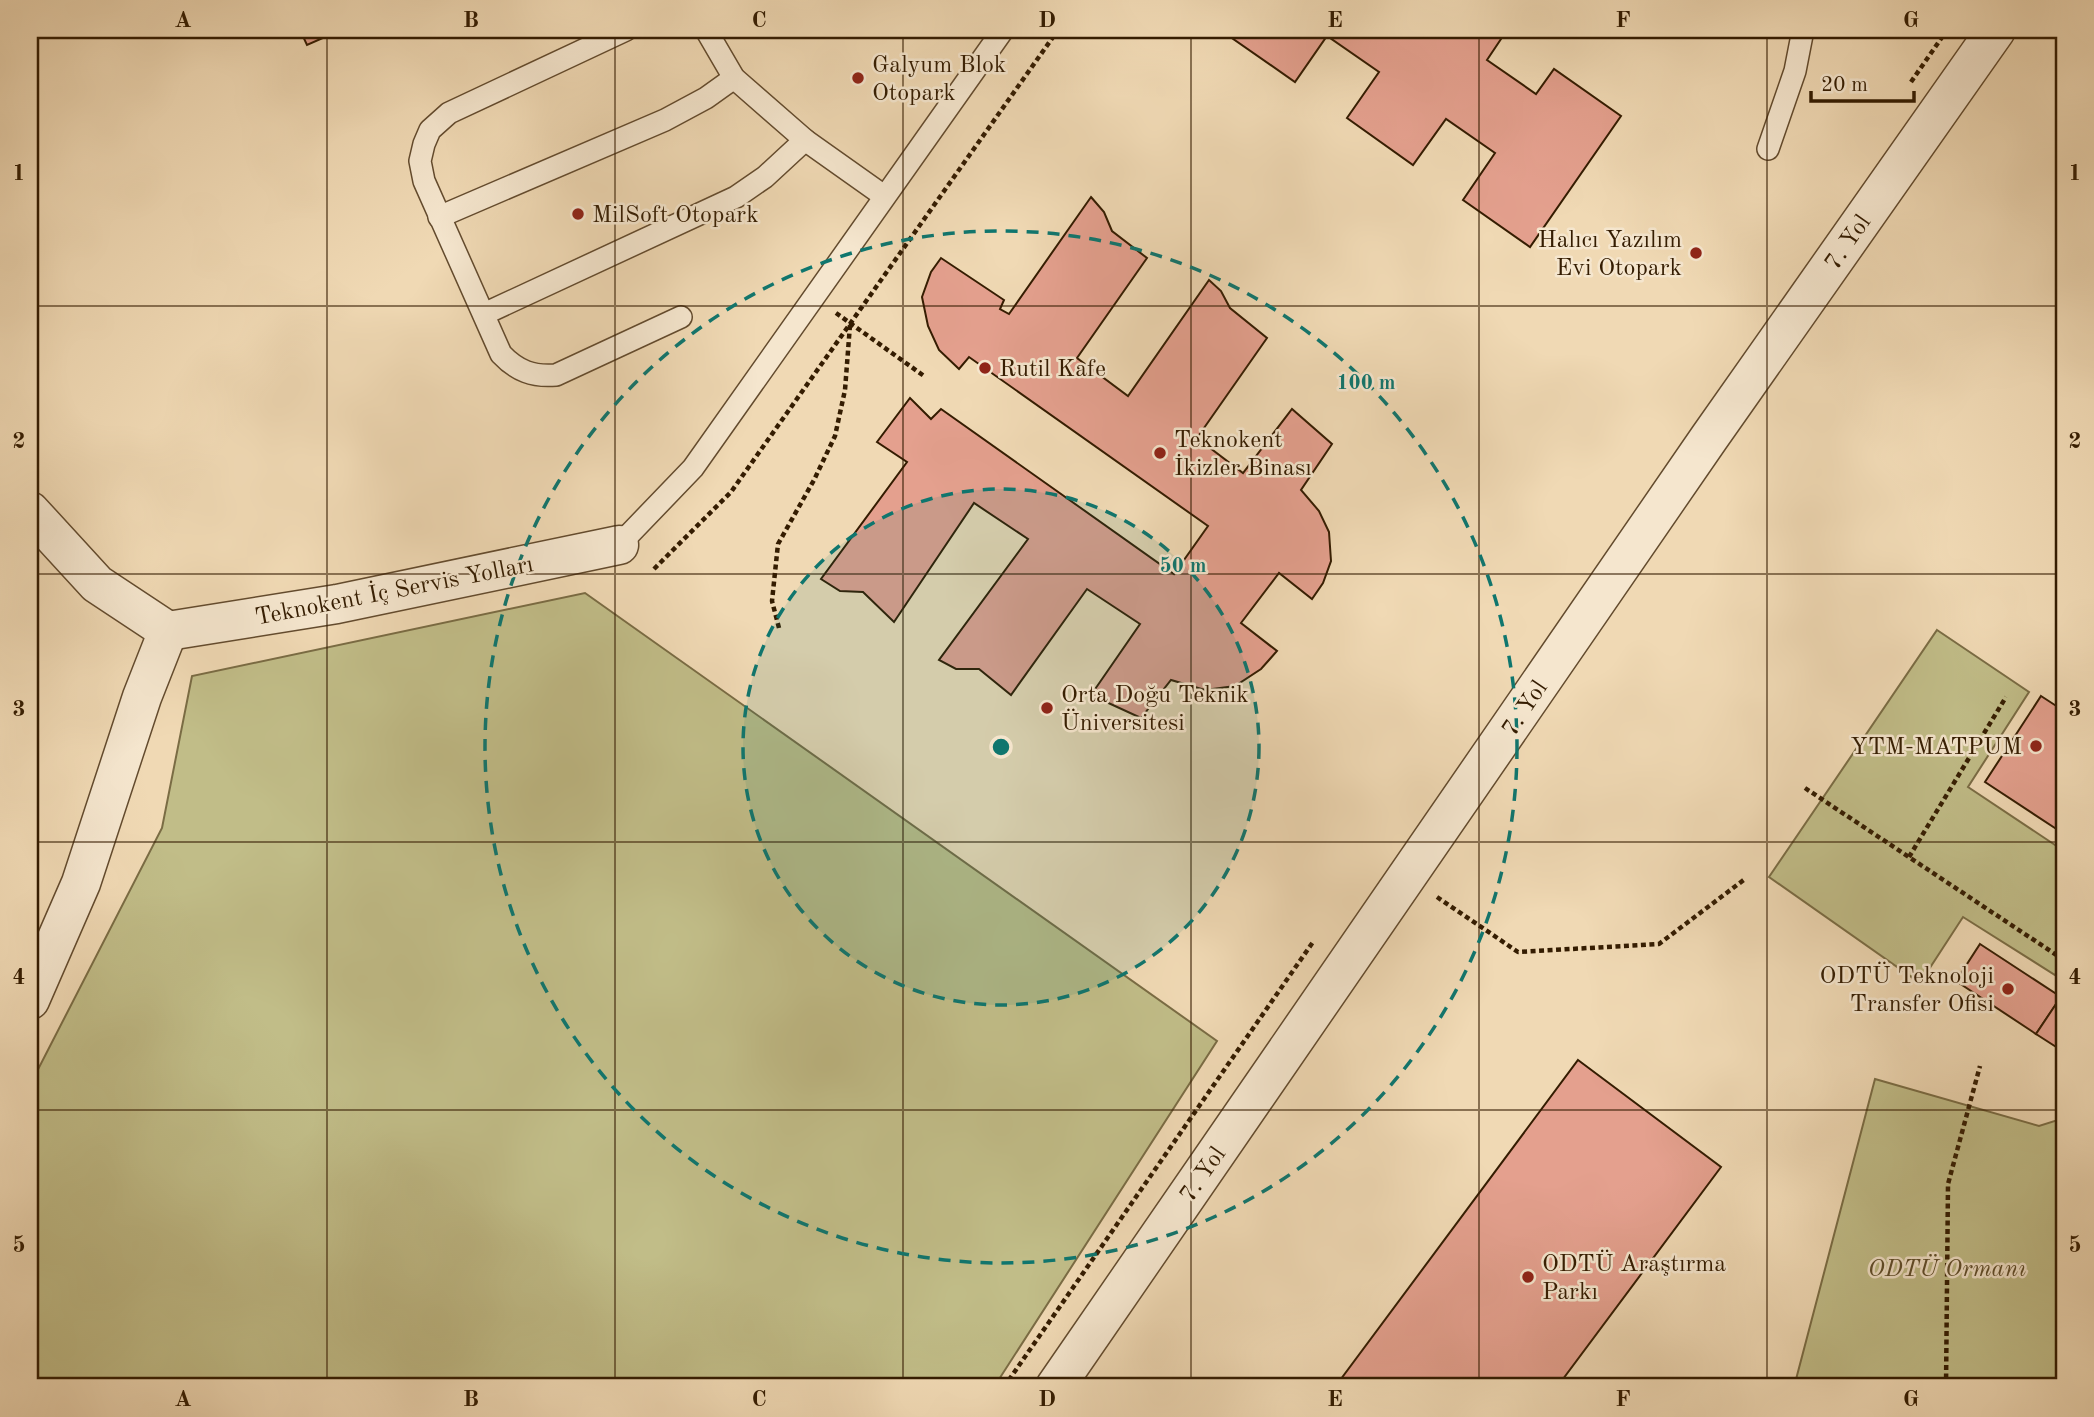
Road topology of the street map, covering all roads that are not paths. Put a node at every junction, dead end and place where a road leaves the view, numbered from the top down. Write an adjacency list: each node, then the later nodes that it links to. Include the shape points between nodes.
1 (626, 30): 10 (lane, via 438,121 430,130 420,161)
2 (706, 30): 6 (lane)
3 (1003, 30): 9 (lane)
4 (1803, 30): 8 (lane, via 1795,71)
5 (1996, 30): 17 (street, 7. Yol)
6 (734, 78): 7 (lane); 10 (lane, via 665,120)
7 (805, 140): 9 (lane); 11 (lane, via 736,197)
8 (1768, 149)
9 (884, 196): 14 (lane, via 693,468)
10 (439, 217): 11 (lane)
11 (484, 314): 12 (lane, via 501,354 529,374 542,376 556,375)
12 (681, 317)
13 (30, 510): 15 (street, via 97,584)
14 (619, 545): 15 (street, Teknokent İç Servis Yolları, via 337,604)
15 (168, 631): 16 (street, via 81,883)
16 (30, 1000)
17 (1055, 1387)

